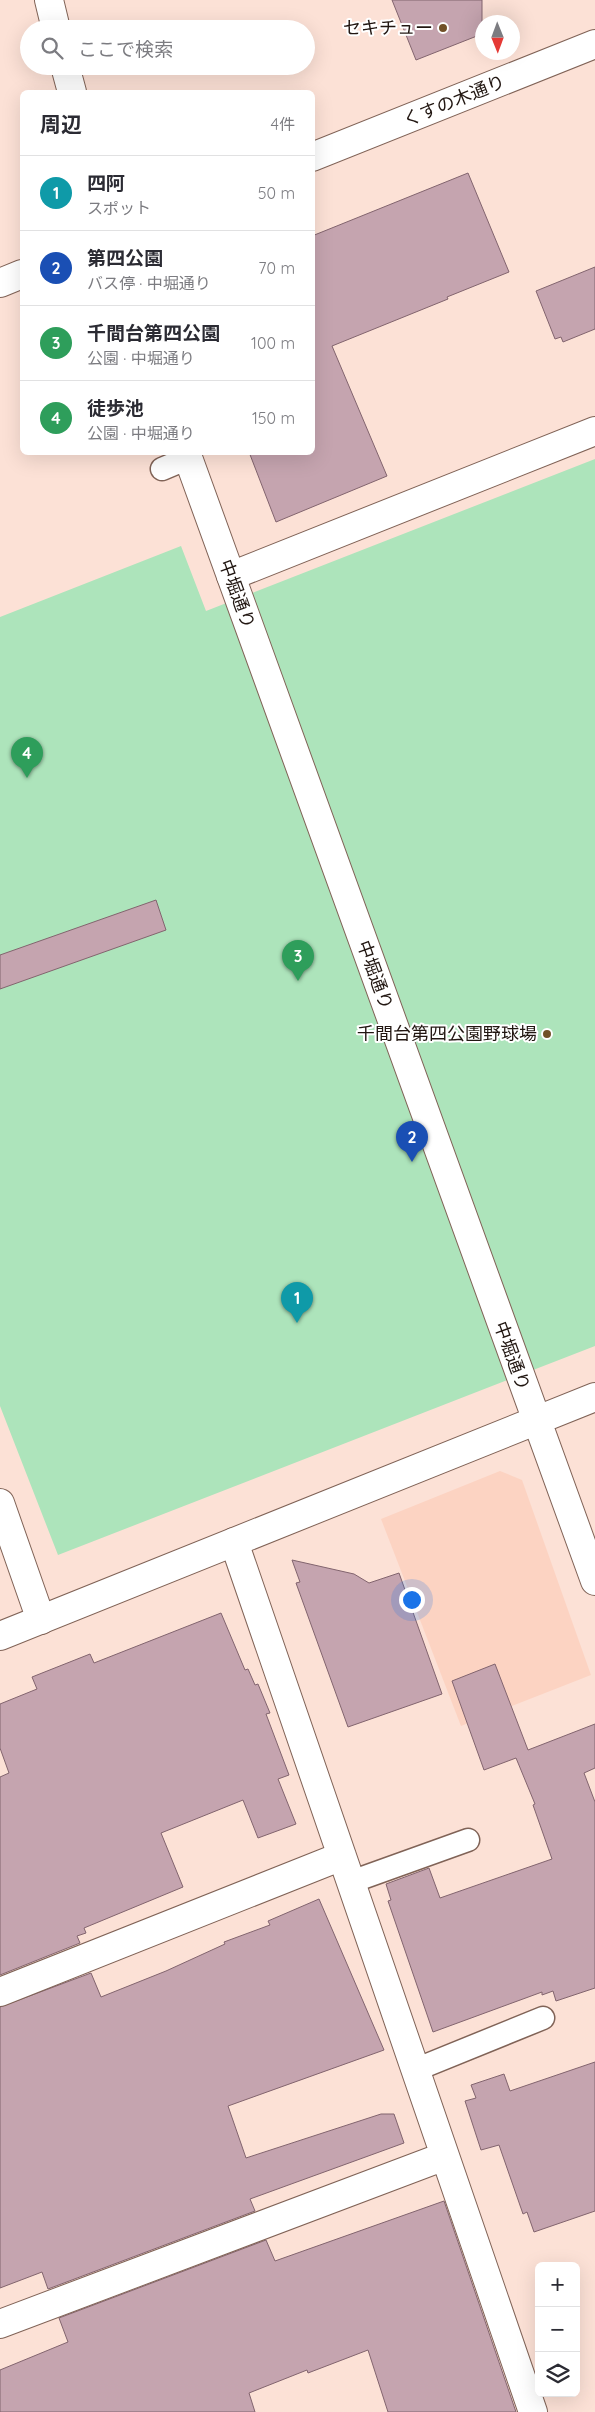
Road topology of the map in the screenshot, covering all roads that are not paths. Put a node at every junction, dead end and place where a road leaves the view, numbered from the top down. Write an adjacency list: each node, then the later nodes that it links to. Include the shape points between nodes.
1 (49, 0): 2 (street)
2 (54, 20)
3 (595, 44): 6 (street, くすの木通り)
4 (67, 75): 5 (street)
5 (71, 90)
6 (315, 156)
7 (20, 275): 8 (street)
8 (0, 282)
9 (595, 431): 12 (street)
10 (187, 455): 11 (lane); 12 (street, 中堀通り)
11 (162, 468)
12 (231, 576): 14 (street, 中堀通り)
13 (595, 1397): 14 (street)
14 (536, 1421): 16 (street); 17 (street, 中堀通り)
15 (0, 1503): 18 (street)
16 (234, 1542): 18 (street); 21 (street)
17 (595, 1581)
18 (41, 1620): 19 (street)
19 (0, 1636)
20 (468, 1840): 22 (lane)
21 (342, 1856): 22 (street); 23 (street)
22 (351, 1882): 25 (street)
23 (0, 1992)
24 (543, 2018): 25 (lane)
25 (415, 2070): 26 (street)
26 (445, 2156): 27 (street); 28 (street)
27 (0, 2324)
28 (533, 2412)

